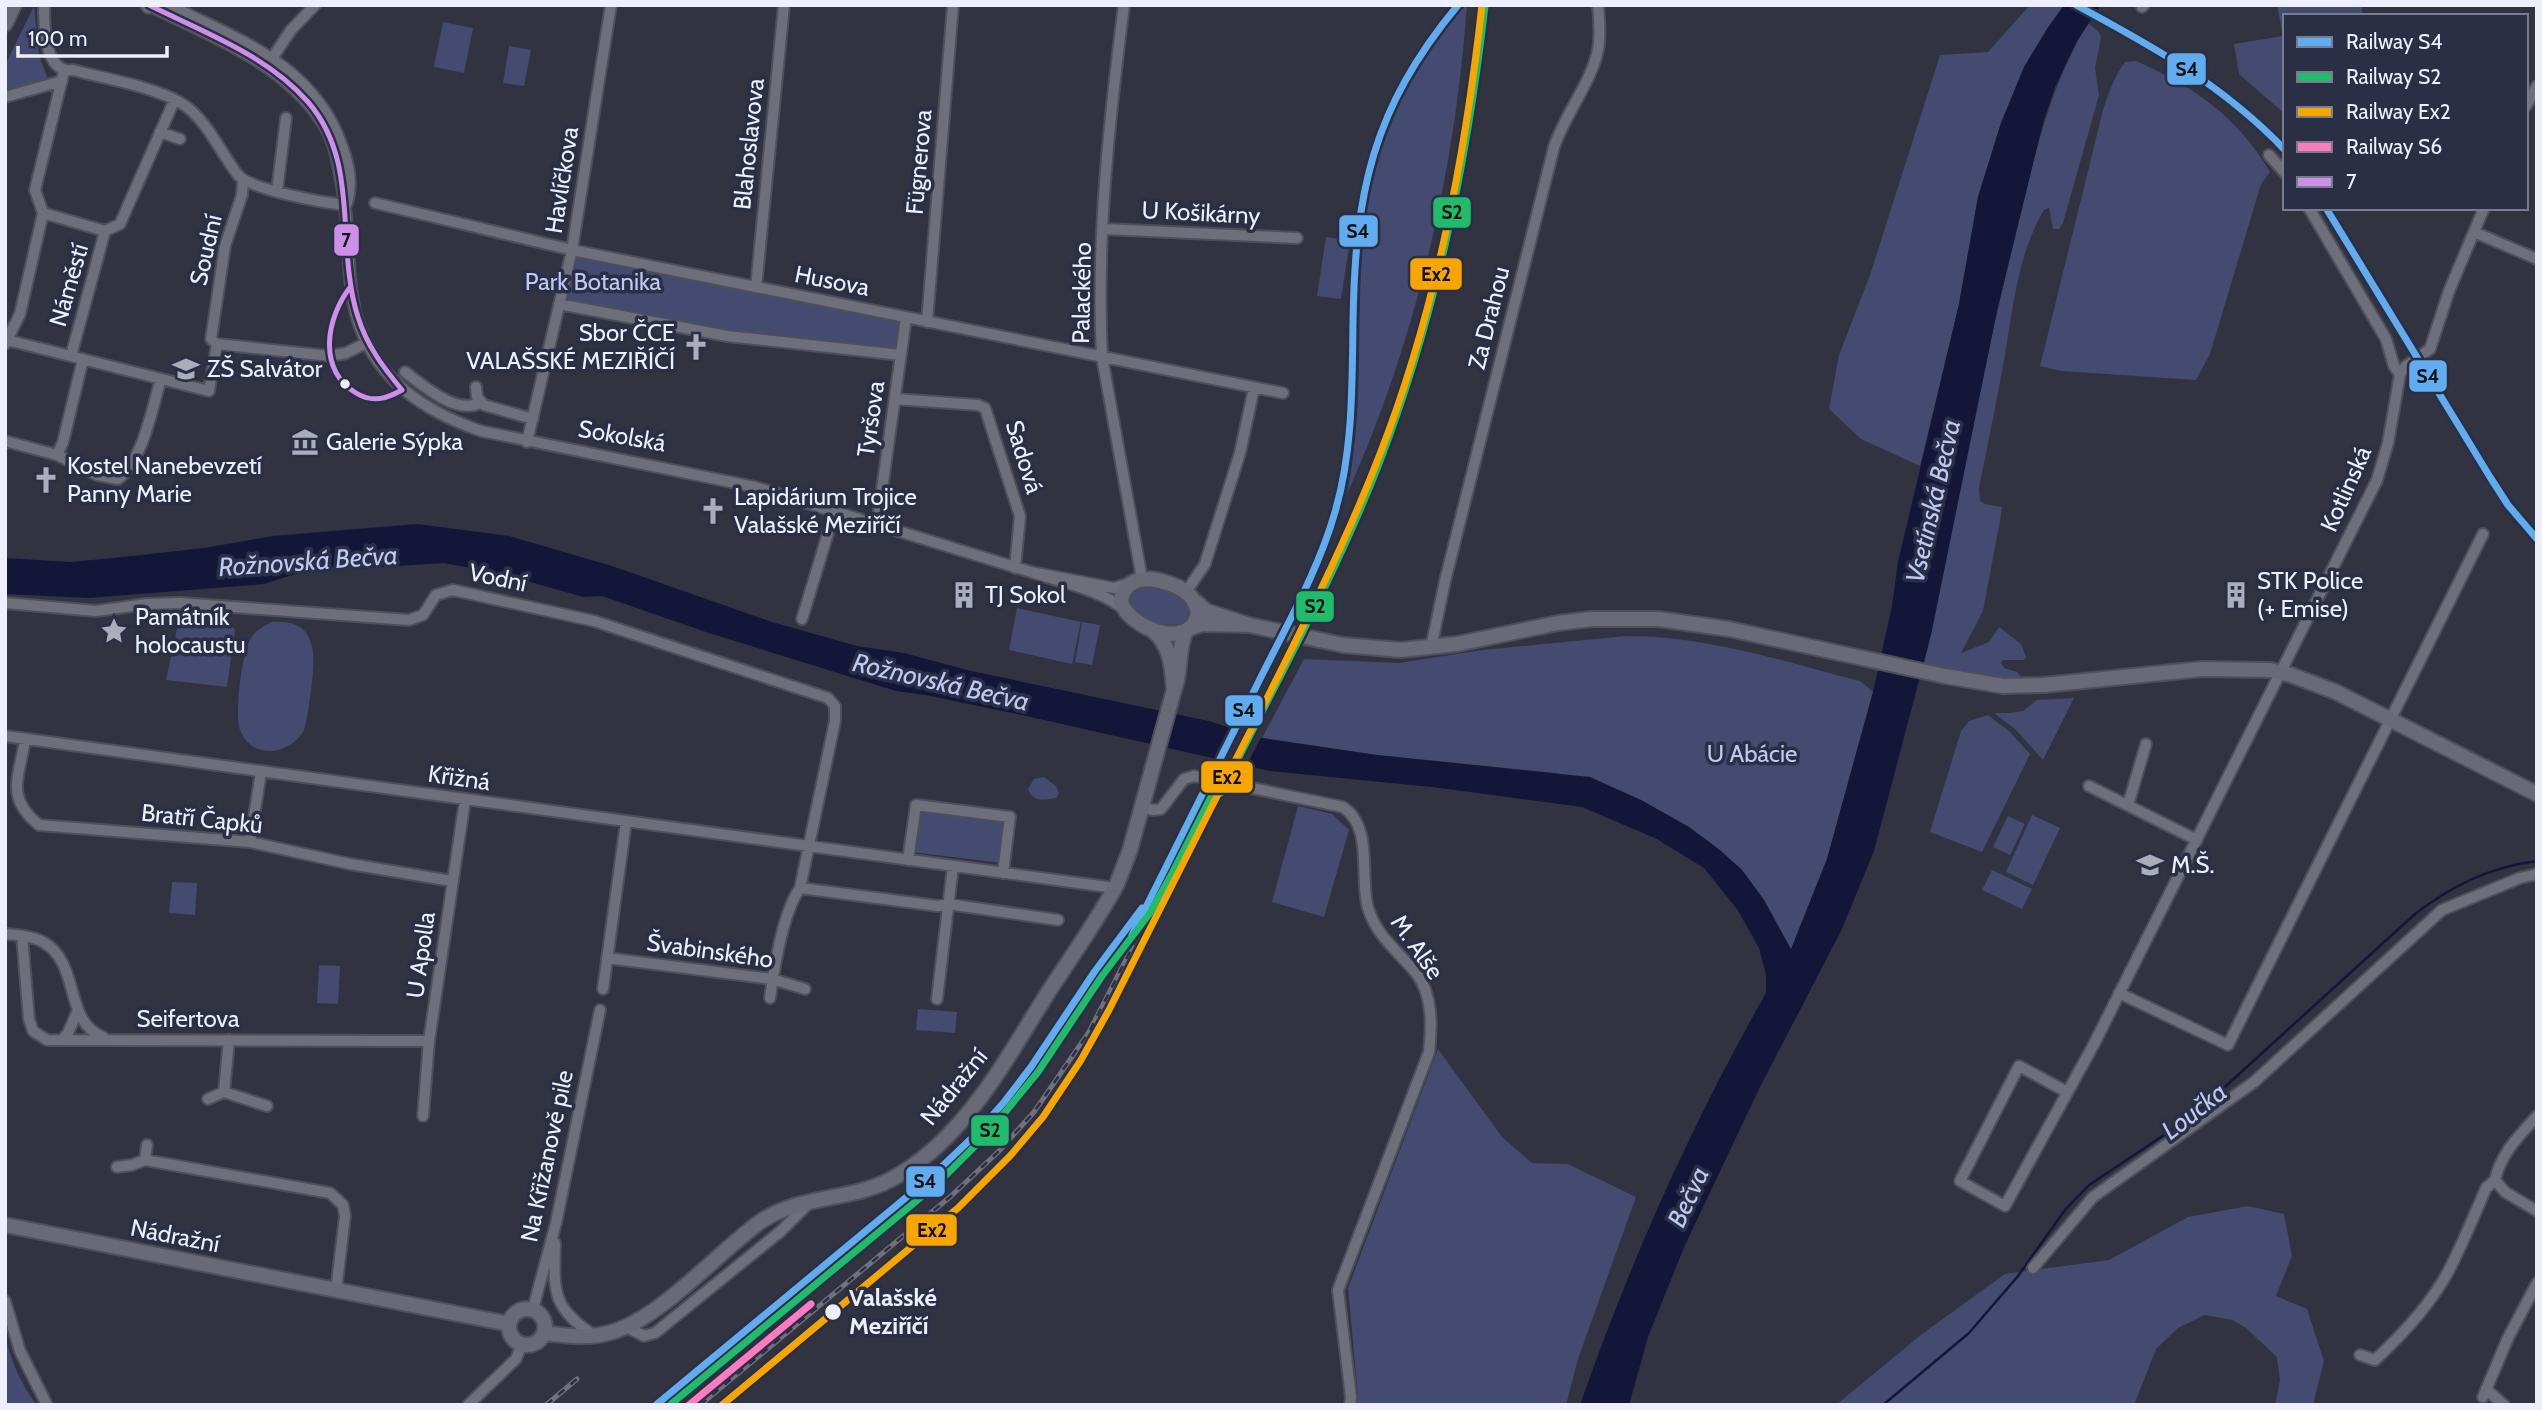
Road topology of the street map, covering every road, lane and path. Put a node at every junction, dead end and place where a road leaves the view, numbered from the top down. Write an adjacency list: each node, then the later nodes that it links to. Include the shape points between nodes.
1 (14, 5): 11 (main road)
2 (44, 5): 13 (street, via 51,57)
3 (149, 5): 12 (street, Sokolská)
4 (169, 5): 12 (street, Sokolská)
5 (315, 5): 12 (street)
6 (611, 5): 34 (street, Havlíčkova)
7 (784, 5): 36 (street, Blahoslavova)
8 (953, 5): 39 (street, Fügnerova)
9 (1124, 5): 30 (street, Palackého)
10 (1598, 5): 72 (street, Za Drahou, via 1598,51 1554,146)
11 (5, 24)
12 (270, 62): 16 (street, Sokolská); 26 (street, Sokolská, via 308,87 331,119 346,156 351,186)
13 (63, 76): 14 (street); 15 (street, via 73,70); 29 (street, via 35,190)
14 (5, 97)
15 (174, 101): 18 (street); 22 (street, via 197,117)
16 (310, 106): 24 (street, via 328,142 337,183 330,197); 26 (street, Sokolská, via 332,141)
17 (286, 118): 23 (street)
18 (160, 132): 19 (street); 31 (street, via 120,223)
19 (180, 139)
20 (2269, 155): 21 (street)
21 (2283, 171)
22 (243, 180): 23 (street); 42 (street, Soudní, via 225,246 211,339)
23 (276, 191): 24 (street)
24 (318, 201): 26 (street)
25 (375, 203): 34 (street, Husova)
26 (346, 205): 41 (street, Sokolská, via 352,297)
27 (2310, 210): 48 (street, via 2386,339)
28 (2483, 210): 32 (street)
29 (43, 213): 31 (street, Náměstí); 40 (street, Náměstí, via 20,314)
30 (1104, 229): 33 (street, U Košikárny); 45 (street, Palackého)
31 (105, 232): 44 (street, Náměstí)
32 (2474, 232): 35 (street); 48 (street, via 2430,349)
33 (1297, 238)
34 (572, 250): 36 (street, Husova); 37 (street, Havlíčkova)
35 (2537, 259)
36 (756, 287): 38 (street, Husova)
37 (559, 304): 43 (street, via 727,336); 55 (street, Havlíčkova)
38 (906, 318): 39 (street, Husova); 43 (street, Tyršova)
39 (927, 322): 45 (street, Husova)
40 (6, 342): 44 (street, Náměstí)
41 (366, 343): 42 (street, via 330,356); 57 (street, Sokolská, via 392,379 421,404 460,424)
42 (217, 344): 49 (street, via 209,391)
43 (901, 355): 53 (street, Tyršova)
44 (71, 356): 46 (street)
45 (1102, 357): 51 (street, Husova); 64 (street, Palackého)
46 (83, 359): 49 (street); 58 (street)
47 (405, 372): 54 (street, via 456,403 469,407)
48 (2399, 374): 73 (street, Kotlinská, via 2381,470)
49 (161, 379): 58 (street, via 139,451 118,480)
50 (476, 387): 54 (street)
51 (1254, 387): 52 (street, Husova); 65 (street, via 1240,453)
52 (1283, 393)
53 (895, 399): 60 (street, Tyršova); 62 (street, Sadová, via 985,408 1020,516)
54 (480, 403): 55 (street)
55 (533, 419): 57 (street, Havlíčkova)
56 (5, 441): 58 (street)
57 (527, 442): 60 (street, Sokolská, via 755,486)
58 (57, 455)
59 (832, 520): 68 (street)
60 (877, 525): 62 (street, Sokolská)
61 (2483, 534): 75 (street)
62 (1014, 568): 63 (street, Sokolská)
63 (1031, 572): 64 (street, Sokolská, via 1114,588); 67 (street, Sokolská, via 1112,601)
64 (1136, 581): 65 (main road, Sokolská, via 1167,582); 67 (main road, via 1121,597)
65 (1191, 597): 69 (main road, Sokolská, via 1206,611); 71 (main road, via 1197,618)
66 (5, 603): 88 (street, Vodní, via 96,611 180,603 402,620 423,615 436,595 453,590 594,621 832,701 835,721)
67 (1125, 611): 70 (main road, Sokolská)
68 (802, 620)
69 (1249, 625): 71 (main road, Sokolská, via 1202,624); 72 (main road, Sokolská, via 1328,642 1384,649)
70 (1150, 628): 71 (main road, Sokolská, via 1173,634); 74 (main road, Nádražní, via 1168,650)
71 (1188, 629): 74 (main road, Nádražní, via 1180,648 1181,668)
72 (1432, 648): 73 (main road, via 1558,623 1658,619 2015,687 2202,669)
73 (2280, 671): 75 (main road); 86 (street, Kotlinská)
74 (1173, 694): 84 (main road, Nádražní)
75 (2390, 720): 81 (main road); 104 (street, via 2228,1045)
76 (5, 736): 77 (street, Křižná)
77 (25, 740): 79 (street, Křižná); 87 (street, Bratří Čapků, via 15,789 24,813 38,825)
78 (2146, 744): 83 (street)
79 (261, 772): 82 (street, Křižná); 87 (street)
80 (2089, 786): 83 (street)
81 (2537, 794)
82 (465, 800): 85 (street, Křižná); 93 (street, U Apolla)
83 (2128, 805): 86 (street)
84 (1142, 807): 95 (main road, Nádražní); 140 (street, M. Alše, via 1161,809 1184,779 1194,776 1343,807 1356,819 1361,834 1372,919 1384,940 1419,977 1427,995 1432,1027 1429,1052 1338,1290)
85 (626, 822): 88 (street, Křižná); 100 (street, via 618,844)
86 (2197, 840): 104 (street, Kotlinská)
87 (250, 842): 93 (street, Bratří Čapků)
88 (807, 846): 89 (street, Křižná); 94 (street)
89 (908, 860): 90 (street, Křižná); 91 (street, via 916,805 1010,817)
90 (953, 866): 91 (street, Křižná); 96 (street)
91 (1003, 873): 95 (street, Křižná)
92 (2537, 874): 127 (street, via 2442,910 2255,1082 2092,1197)
93 (452, 881): 112 (street, U Apolla)
94 (800, 888): 96 (street); 101 (street, via 791,902)
95 (1115, 888): 123 (main road, Nádražní, via 988,1087 941,1142 891,1179 865,1190)
96 (948, 904): 97 (street); 106 (street)
97 (1058, 920)
98 (5, 934): 99 (street, Seifertova)
99 (22, 936): 107 (street, Seifertova, via 42,942 59,956); 109 (street, via 33,1031 47,1040)
100 (607, 958): 101 (street, Švabinského); 102 (street)
101 (772, 979): 103 (street, Švabinského); 105 (street)
102 (603, 989)
103 (805, 989)
104 (2119, 993): 114 (street, Kotlinská)
105 (770, 998)
106 (937, 999)
107 (78, 1010): 109 (street); 110 (street, Seifertova, via 93,1034)
108 (600, 1010): 125 (street, Na Křižanově pile)
109 (62, 1040): 110 (street)
110 (109, 1040): 111 (street, Seifertova)
111 (229, 1040): 112 (street, Seifertova); 113 (street)
112 (429, 1041): 117 (street, U Apolla)
113 (224, 1092): 115 (street); 116 (street)
114 (2067, 1093): 114 (street, Kotlinská, via 2005,1206 1960,1181 2019,1066)
115 (208, 1099)
116 (267, 1106)
117 (422, 1116)
118 (2537, 1116): 122 (street, via 2510,1145)
119 (147, 1145): 120 (street)
120 (145, 1160): 121 (street); 129 (street, via 338,1198 345,1216)
121 (117, 1167)
122 (2495, 1180): 124 (street, via 2505,1192); 137 (street, via 2486,1188 2437,1289 2375,1360)
123 (811, 1201): 133 (main road, Nádražní, via 760,1223); 133 (street, via 781,1231 654,1333 643,1336)
124 (2537, 1211)
125 (556, 1223): 131 (street, Na Křižanově pile); 135 (street, via 555,1279 560,1303 571,1319)
126 (5, 1225): 129 (main road, Nádražní)
127 (2033, 1268)
128 (2537, 1283): 141 (street, via 2485,1393)
129 (336, 1291): 132 (main road, Nádražní)
130 (5, 1301): 138 (street, via 20,1352)
131 (533, 1309): 132 (main road, via 519,1310); 134 (main road, via 543,1319)
132 (509, 1324): 136 (main road, via 512,1337)
133 (627, 1327): 135 (main road, Nádražní)
134 (544, 1333): 135 (main road, Nádražní); 136 (main road, via 533,1343)
135 (595, 1336)
136 (522, 1344): 139 (street, via 516,1359)
137 (2360, 1355)
138 (47, 1405)
139 (468, 1405)
140 (1350, 1405)
141 (2504, 1405)

